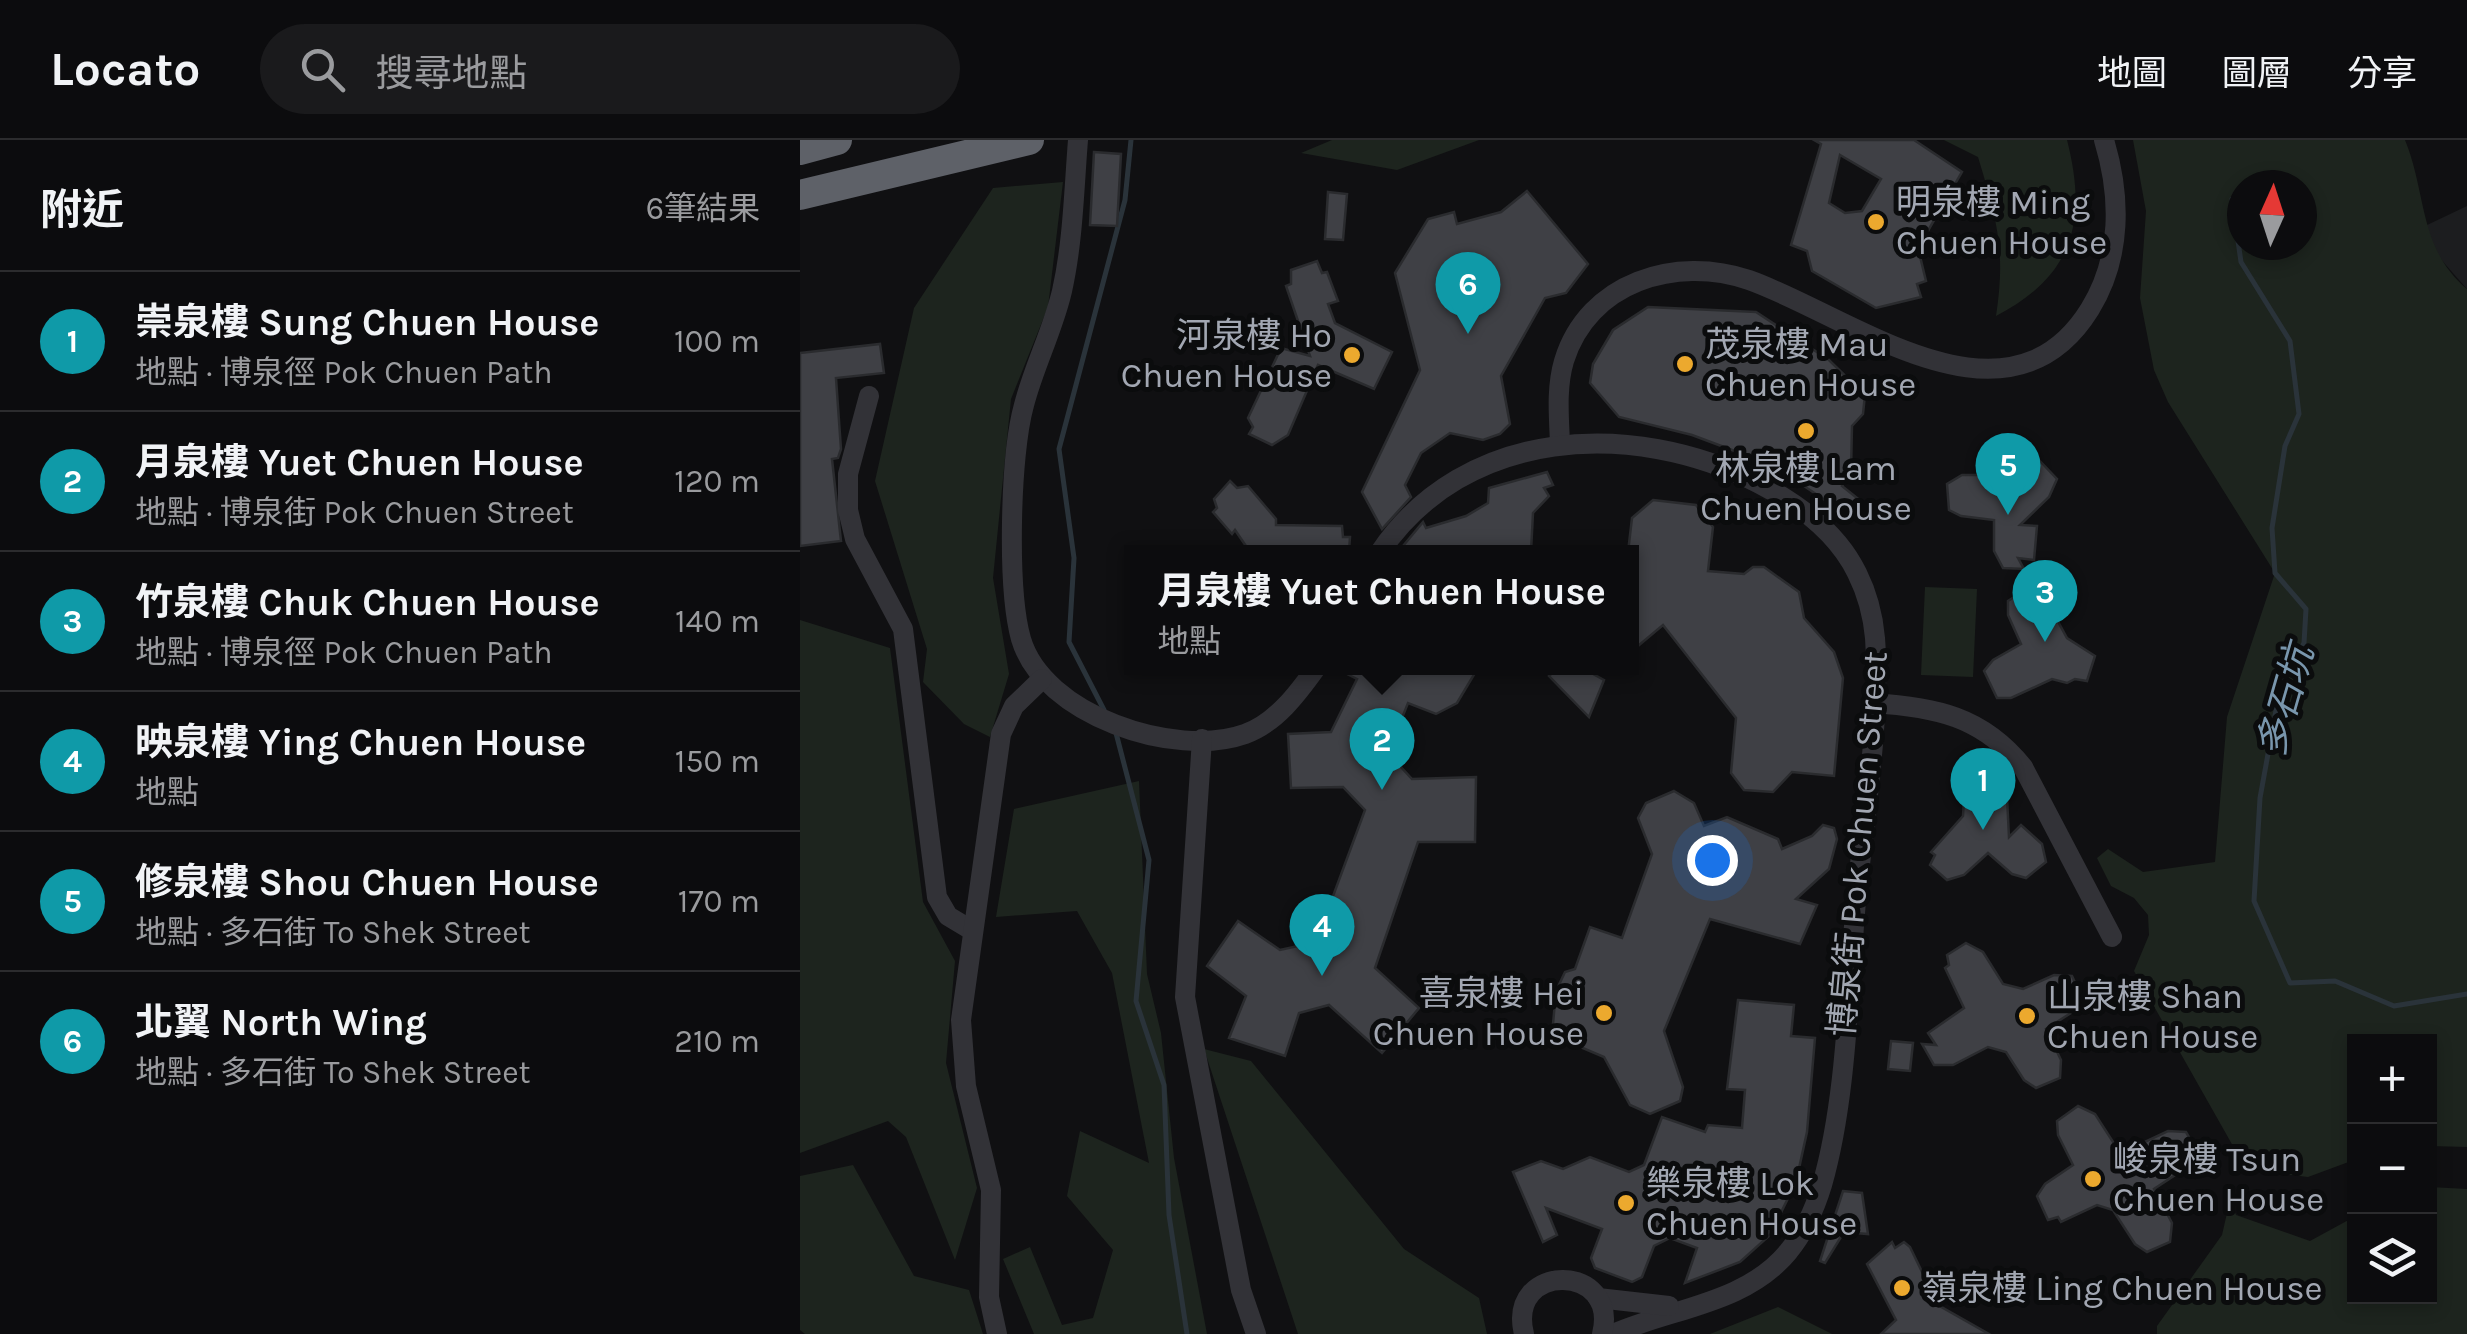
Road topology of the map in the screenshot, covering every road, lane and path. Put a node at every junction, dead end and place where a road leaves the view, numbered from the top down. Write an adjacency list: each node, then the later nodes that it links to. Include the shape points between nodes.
1 (837, 140): 5 (highway)
2 (1029, 140): 6 (highway)
3 (1078, 140): 11 (street, via 1064,286 1024,406 1016,457 1016,610 1026,653)
4 (2104, 140): 8 (street, via 2116,190 2111,258 2086,316 2046,352 2000,367 1965,368 1912,355 1731,275 1680,272 1620,287 1588,314 1560,375)
5 (800, 150)
6 (800, 194)
7 (869, 396): 14 (street, via 848,474 850,521 901,622 937,897 948,916)
8 (1560, 444): 9 (street, 博泉街 Pok Chuen Street, via 1499,459 1451,483 1412,513); 12 (street, 博泉街 Pok Chuen Street, via 1603,442 1684,454 1757,483 1819,524 1842,547 1868,601 1876,642)
9 (1386, 545)
10 (1310, 675): 13 (street, via 1258,729)
11 (1042, 679): 13 (street, via 1082,710 1169,738); 14 (street, via 1014,706 1002,734)
12 (1872, 703): 15 (street, via 1940,710 1976,724 2007,748 2030,778); 17 (street, 博泉街 Pok Chuen Street, via 1849,980 1821,1189 1774,1268 1753,1284)
13 (1202, 739): 19 (street, via 1185,997 1241,1290)
14 (973, 931): 18 (street, via 962,1051 992,1190 989,1309)
15 (2112, 938)
16 (1598, 1298): 17 (street, 博泉街 Pok Chuen Street); 20 (street, 博泉街 Pok Chuen Street, via 1568,1279 1542,1284 1524,1304); 21 (street)
17 (1691, 1306): 22 (street, 博泉街 Pok Chuen Street)
18 (997, 1334)
19 (1256, 1334)
20 (1524, 1334)
21 (1602, 1334)
22 (1613, 1334)

